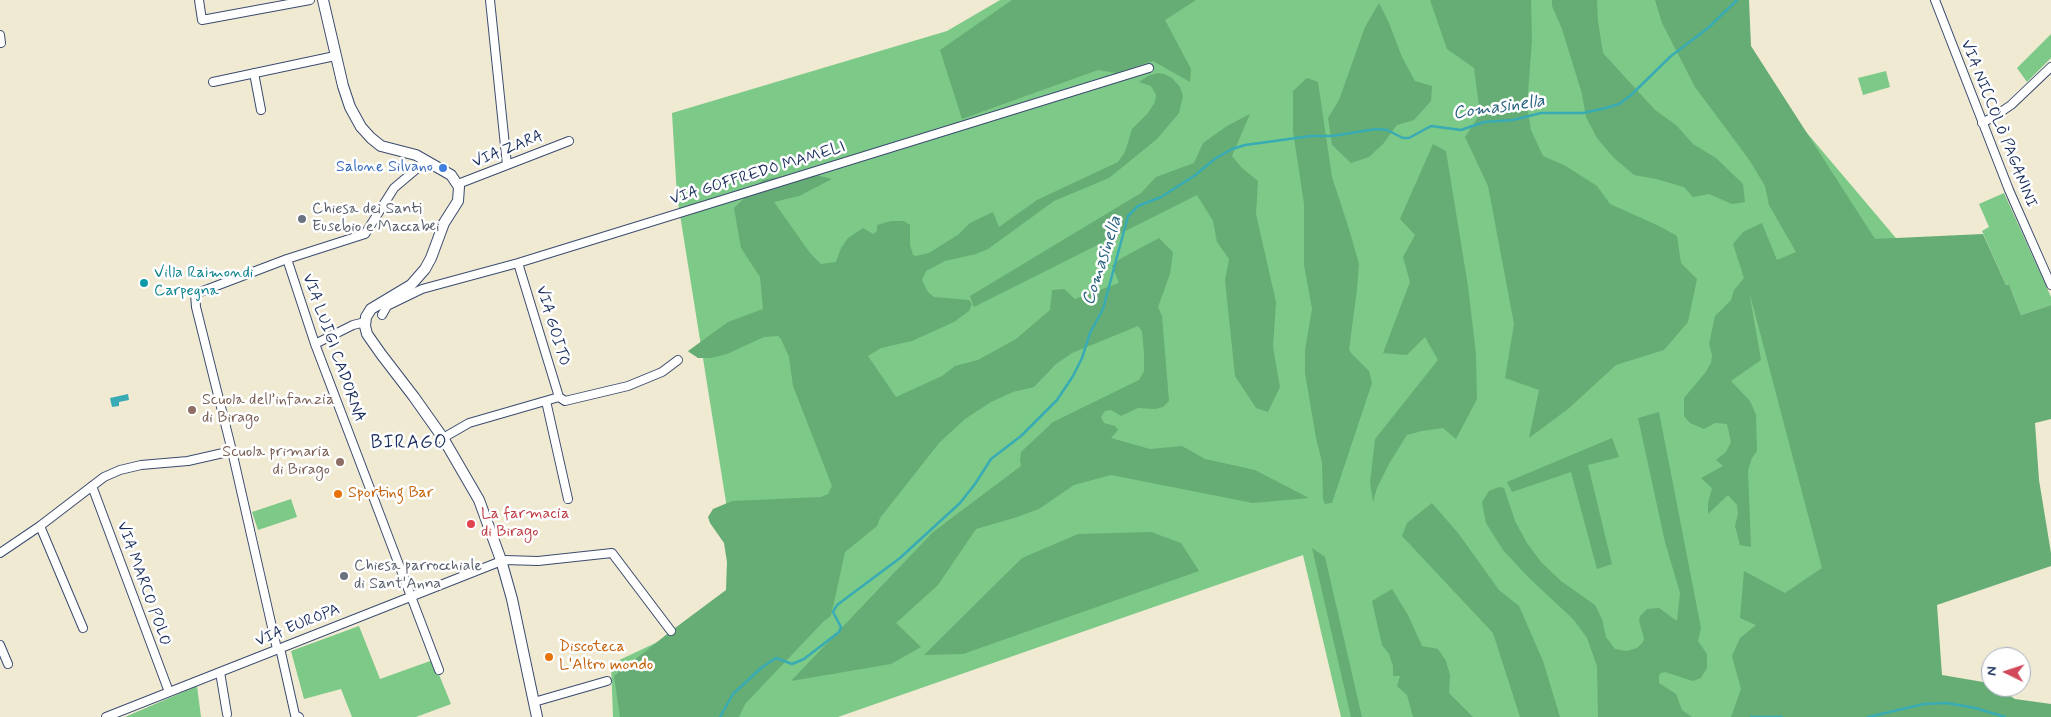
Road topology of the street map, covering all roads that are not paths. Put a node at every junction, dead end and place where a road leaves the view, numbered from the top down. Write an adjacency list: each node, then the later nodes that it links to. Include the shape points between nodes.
1 (199, 0): 2 (street, via 202,20)
2 (310, 0)
3 (323, 0): 6 (street)
4 (490, 0): 15 (street)
5 (1938, 1): 12 (street, VIA NICCOLÒ PAGANINI)
6 (335, 56): 9 (street); 14 (street, via 350,108 367,134 382,146)
7 (1149, 68): 18 (street, VIA GOFFREDO MAMELI)
8 (2051, 68): 12 (street, via 2000,113)
9 (254, 74): 10 (street); 11 (street)
10 (213, 82)
11 (261, 110)
12 (1982, 123): 19 (street, VIA NICCOLÒ PAGANINI, via 2008,190)
13 (569, 141): 15 (street, VIA ZARA)
14 (426, 161): 16 (street); 17 (street, via 394,188 366,234)
15 (507, 165): 16 (street, VIA ZARA)
16 (458, 184): 22 (street, via 458,201 444,223 424,269 411,284 371,309)
17 (287, 259): 23 (street, VIA LUIGI CADORNA); 28 (street, via 196,294 196,307)
18 (518, 263): 21 (street, VIA GOFFREDO MAMELI, via 422,289 387,306); 25 (street, VIA GOITO)
19 (2047, 266): 20 (street, VIA NICCOLÒ PAGANINI)
20 (2051, 285)
21 (382, 315)
22 (365, 322): 23 (street); 27 (street, via 369,338)
23 (315, 344): 34 (street, VIA LUIGI CADORNA)
24 (678, 360): 25 (street, via 662,372 628,386 565,402)
25 (559, 397): 26 (street)
26 (546, 401): 27 (street, via 470,423); 30 (street)
27 (443, 438): 33 (street, via 479,500)
28 (232, 450): 29 (street, via 188,461 120,470); 38 (street)
29 (92, 486): 31 (street); 43 (street, VIA MARCO POLO)
30 (568, 499)
31 (40, 526): 32 (street); 35 (street)
32 (0, 552)
33 (502, 560): 34 (street, VIA EUROPA); 36 (street, via 538,561 612,553); 44 (street)
34 (410, 596): 38 (street, VIA EUROPA); 40 (street, VIA LUIGI CADORNA)
35 (83, 628)
36 (671, 630)
37 (0, 645): 39 (street)
38 (279, 648): 41 (street, VIA EUROPA); 47 (street, via 295,715)
39 (8, 664)
40 (439, 670)
41 (220, 672): 43 (street, VIA EUROPA); 45 (street)
42 (608, 681): 44 (street)
43 (169, 692): 46 (street, VIA EUROPA)
44 (534, 702): 48 (street)
45 (227, 714)
46 (106, 717)
47 (299, 717)
48 (537, 717)

